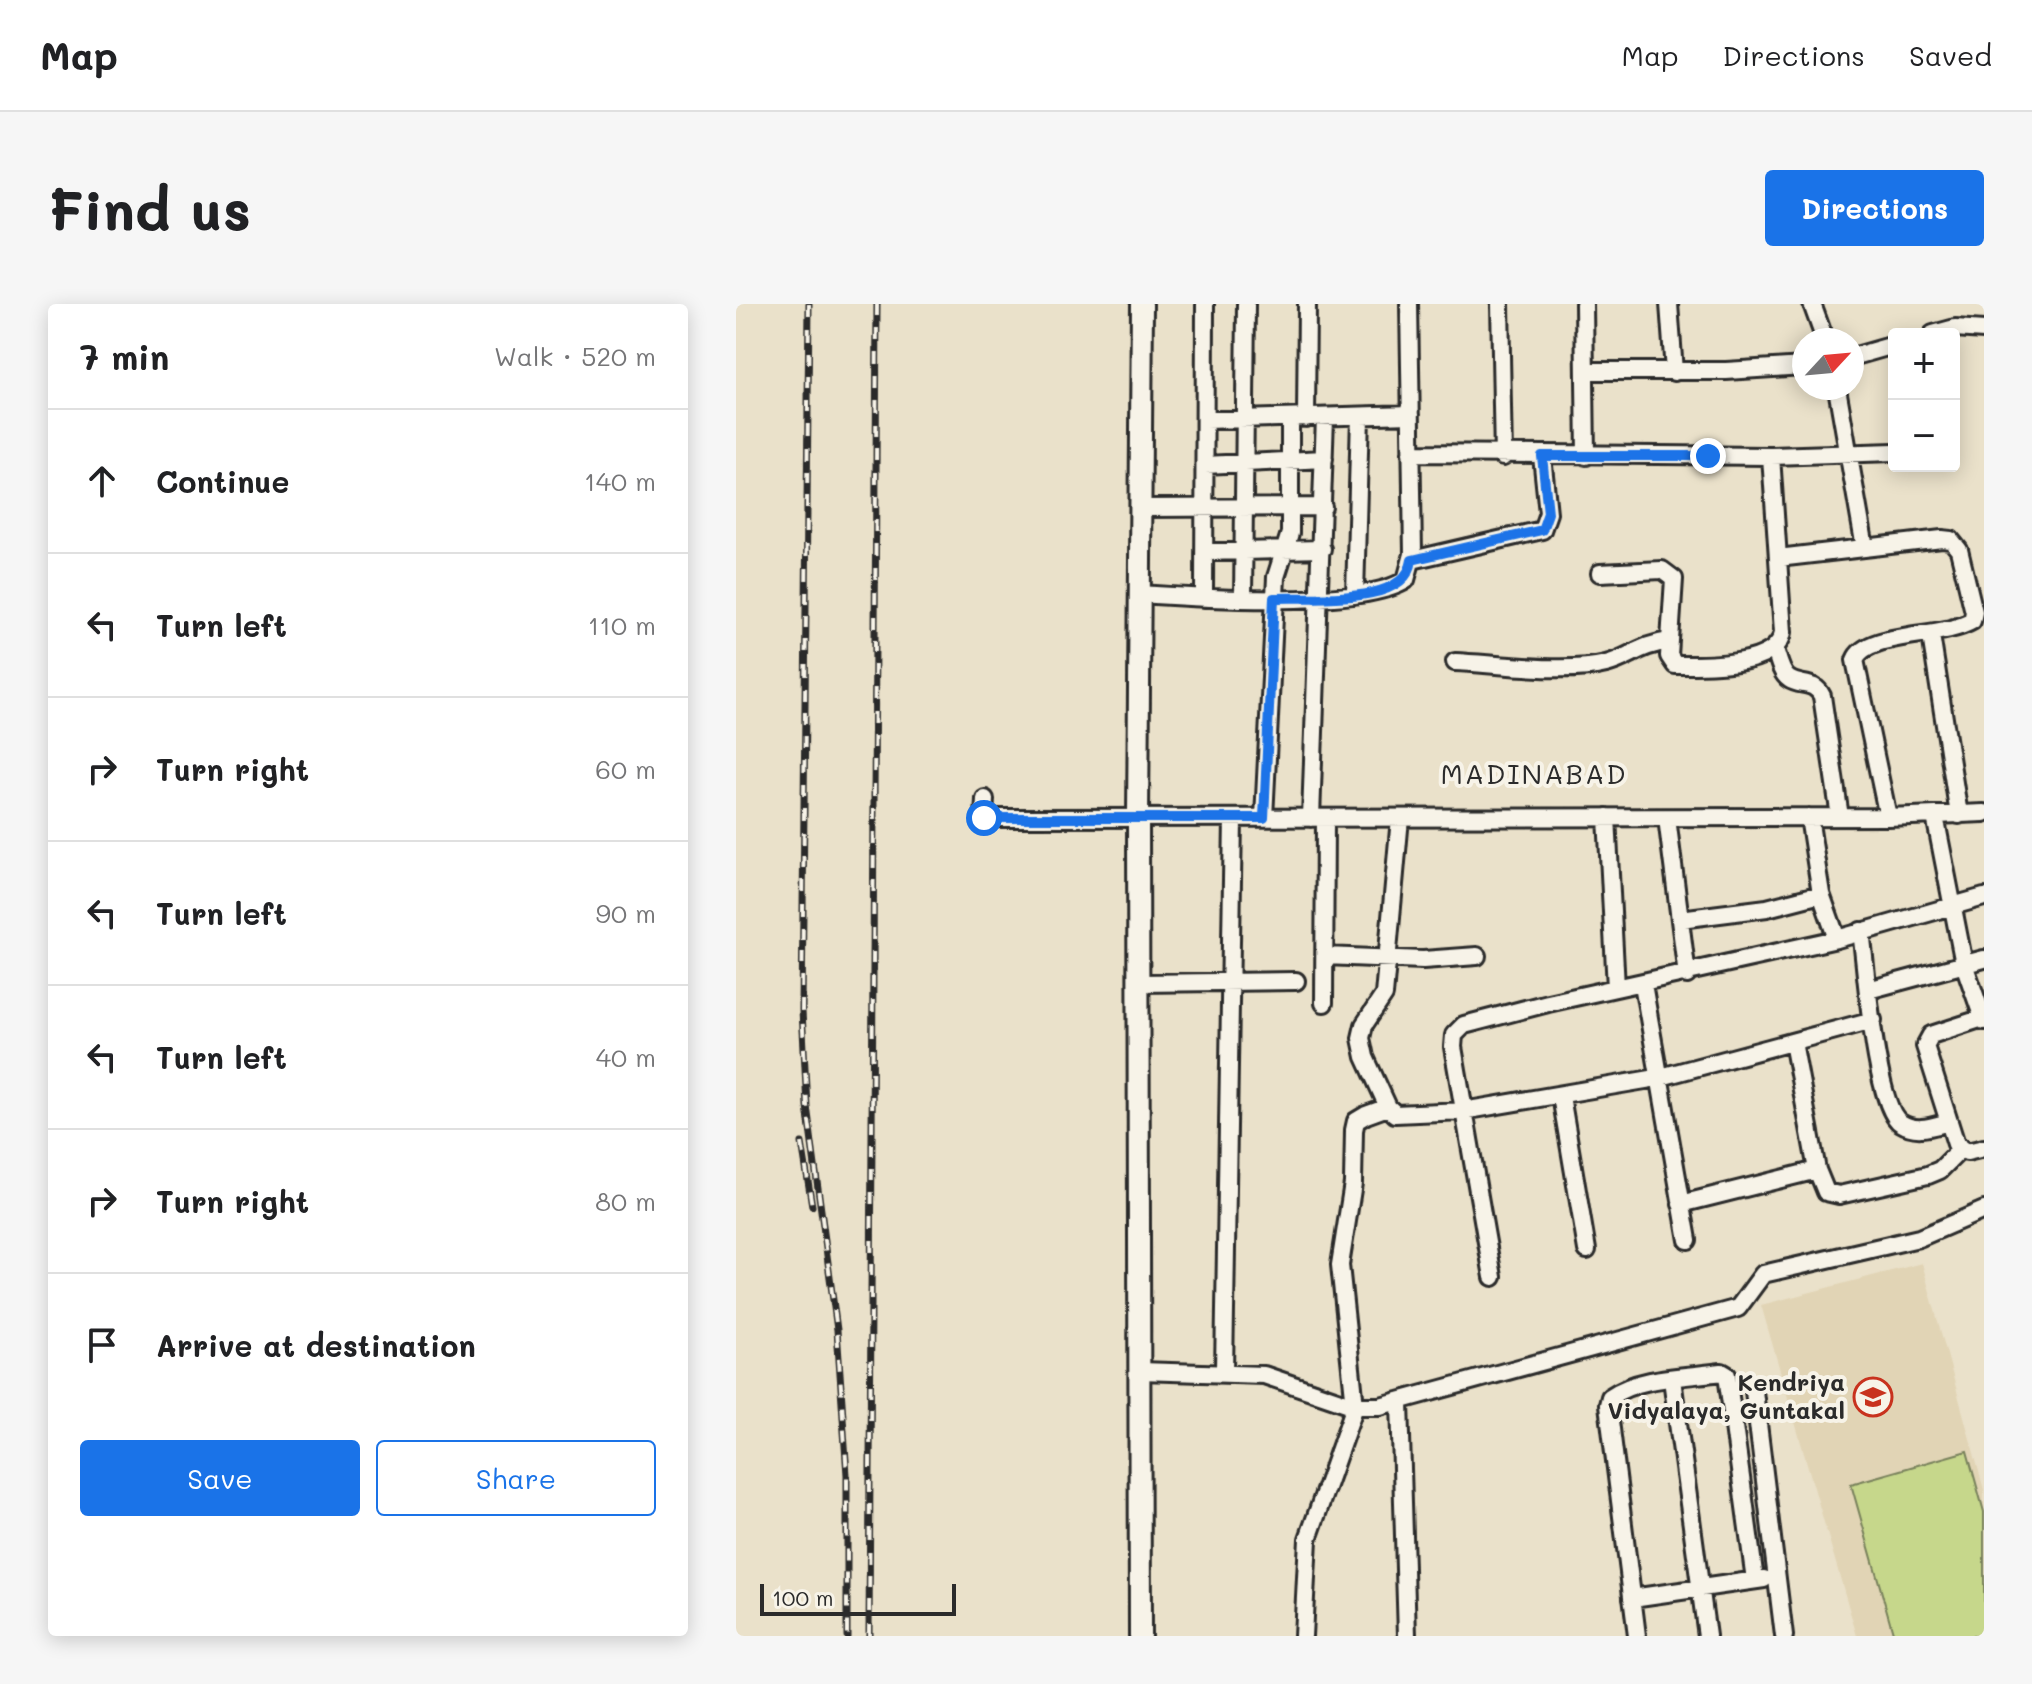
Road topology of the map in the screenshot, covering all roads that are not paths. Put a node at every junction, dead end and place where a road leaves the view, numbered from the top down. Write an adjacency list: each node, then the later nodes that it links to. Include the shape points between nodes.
1 (1142, 304): 40 (street)
2 (1205, 304): 23 (street)
3 (1246, 304): 24 (street)
4 (1307, 304): 22 (street)
5 (1409, 304): 19 (street)
6 (1500, 304): 31 (street)
7 (1584, 304): 16 (street)
8 (1669, 304): 17 (street)
9 (1812, 304): 10 (street)
10 (1821, 328)
11 (1960, 328): 12 (street)
12 (1984, 330)
13 (1888, 347): 14 (street)
14 (1864, 354)
15 (1792, 367): 17 (street)
16 (1585, 371): 17 (street); 29 (street)
17 (1674, 372)
18 (1839, 400): 27 (street)
19 (1411, 414): 20 (street); 26 (street)
20 (1360, 416): 21 (street); 50 (street)
21 (1325, 417): 22 (street); 32 (street)
22 (1298, 418): 24 (street); 33 (street)
23 (1206, 420): 24 (street); 35 (street)
24 (1246, 420): 34 (street)
25 (1888, 452): 27 (street)
26 (1411, 453): 31 (street); 47 (street)
27 (1848, 454): 30 (street); 41 (street)
28 (1542, 456): 29 (street); 31 (street); 47 (street, via 1548,513 1542,530)
29 (1586, 456): 30 (street)
30 (1771, 456): 46 (street)
31 (1503, 457)
32 (1324, 459): 33 (street); 39 (street)
33 (1291, 460): 34 (street); 38 (street)
34 (1245, 463): 35 (street); 37 (street)
35 (1205, 465): 36 (street)
36 (1205, 507): 37 (street); 40 (street); 45 (street)
37 (1245, 507): 38 (street); 44 (street)
38 (1291, 507): 39 (street); 43 (street)
39 (1323, 507): 42 (street)
40 (1141, 508): 49 (street)
41 (1865, 548): 46 (street); 55 (street, via 1942,539 1951,540 1959,550 1972,621)
42 (1322, 549): 43 (street); 51 (street)
43 (1285, 550): 44 (street); 53 (street)
44 (1245, 551): 45 (street); 54 (street)
45 (1206, 552): 52 (street)
46 (1778, 558): 57 (street, via 1783,632)
47 (1412, 560): 50 (street, via 1406,580 1393,588)
48 (1600, 573): 56 (street, via 1670,574 1676,588)
49 (1140, 594): 52 (street); 67 (street)
50 (1355, 595): 51 (street)
51 (1319, 596): 53 (street); 69 (street)
52 (1204, 598): 54 (street)
53 (1274, 598): 54 (street); 68 (street)
54 (1243, 599)
55 (1931, 635): 61 (street); 66 (street, via 1869,643 1855,660)
56 (1670, 641): 57 (street, via 1669,656 1675,665 1735,662); 58 (street, via 1583,667)
57 (1775, 649): 65 (street, via 1784,675 1811,684 1822,696)
58 (1455, 662)
59 (985, 799): 67 (street, via 984,818)
60 (1984, 813): 61 (street)
61 (1959, 815): 62 (street)
62 (1935, 816): 66 (street); 75 (street)
63 (1607, 817): 70 (street); 71 (street); 89 (street)
64 (1809, 817): 65 (street); 71 (street); 73 (street)
65 (1840, 817): 66 (street)
66 (1888, 817)
67 (1138, 818): 72 (street); 87 (street)
68 (1264, 818): 69 (street); 72 (street)
69 (1318, 818): 70 (street); 79 (street)
70 (1400, 818): 81 (street)
71 (1667, 818): 76 (street)
72 (1233, 819): 85 (street)
73 (1821, 894): 76 (street, via 1767,908); 78 (street)
74 (1984, 897): 75 (street)
75 (1950, 905): 77 (street); 83 (street)
76 (1680, 919): 84 (street)
77 (1861, 931): 78 (street); 90 (street)
78 (1837, 939): 84 (street)
79 (1325, 956): 81 (street); 91 (street)
80 (1477, 956): 81 (street)
81 (1387, 959): 97 (street, via 1384,995 1361,1038)
82 (1984, 959): 83 (street)
83 (1964, 964): 90 (street); 93 (street)
84 (1687, 975): 88 (street)
85 (1230, 980): 86 (street); 87 (street); 109 (street)
86 (1296, 981)
87 (1139, 983): 108 (street)
88 (1643, 984): 89 (street); 95 (street)
89 (1616, 988): 98 (street, via 1464,1025 1454,1035 1453,1047)
90 (1868, 990): 92 (street)
91 (1324, 1003)
92 (1873, 1020): 94 (street); 99 (street, via 1877,1060 1898,1122 1912,1128)
93 (1984, 1020): 99 (street, via 1925,1039)
94 (1793, 1042): 95 (street); 102 (street)
95 (1657, 1078): 96 (street); 103 (street)
96 (1561, 1096): 98 (street); 106 (street)
97 (1388, 1107): 98 (street, via 1404,1116); 113 (street, via 1356,1121 1353,1183 1341,1241 1340,1291)
98 (1463, 1111): 107 (street)
99 (1949, 1122): 101 (street)
100 (1984, 1148): 101 (street)
101 (1960, 1150): 102 (street, via 1928,1175 1839,1195 1826,1192)
102 (1817, 1170): 103 (street)
103 (1681, 1204): 105 (street)
104 (1983, 1212): 112 (street, via 1919,1238 1763,1274 1738,1308)
105 (1688, 1240)
106 (1587, 1250)
107 (1493, 1277)
108 (1140, 1371): 109 (street); 118 (street)
109 (1224, 1371): 113 (street, via 1300,1384)
110 (1672, 1379): 115 (street, via 1722,1372 1731,1382); 116 (street); 117 (street, via 1619,1390 1608,1405)
111 (1754, 1391): 114 (street)
112 (1400, 1402): 113 (street); 120 (street)
113 (1355, 1406): 119 (street, via 1308,1539)
114 (1778, 1577): 115 (street); 123 (street)
115 (1755, 1580): 116 (street)
116 (1700, 1588): 117 (street); 122 (street)
117 (1632, 1598): 121 (street)
118 (1140, 1636)
119 (1303, 1636)
120 (1407, 1636)
121 (1637, 1636)
122 (1707, 1636)
123 (1784, 1636)

